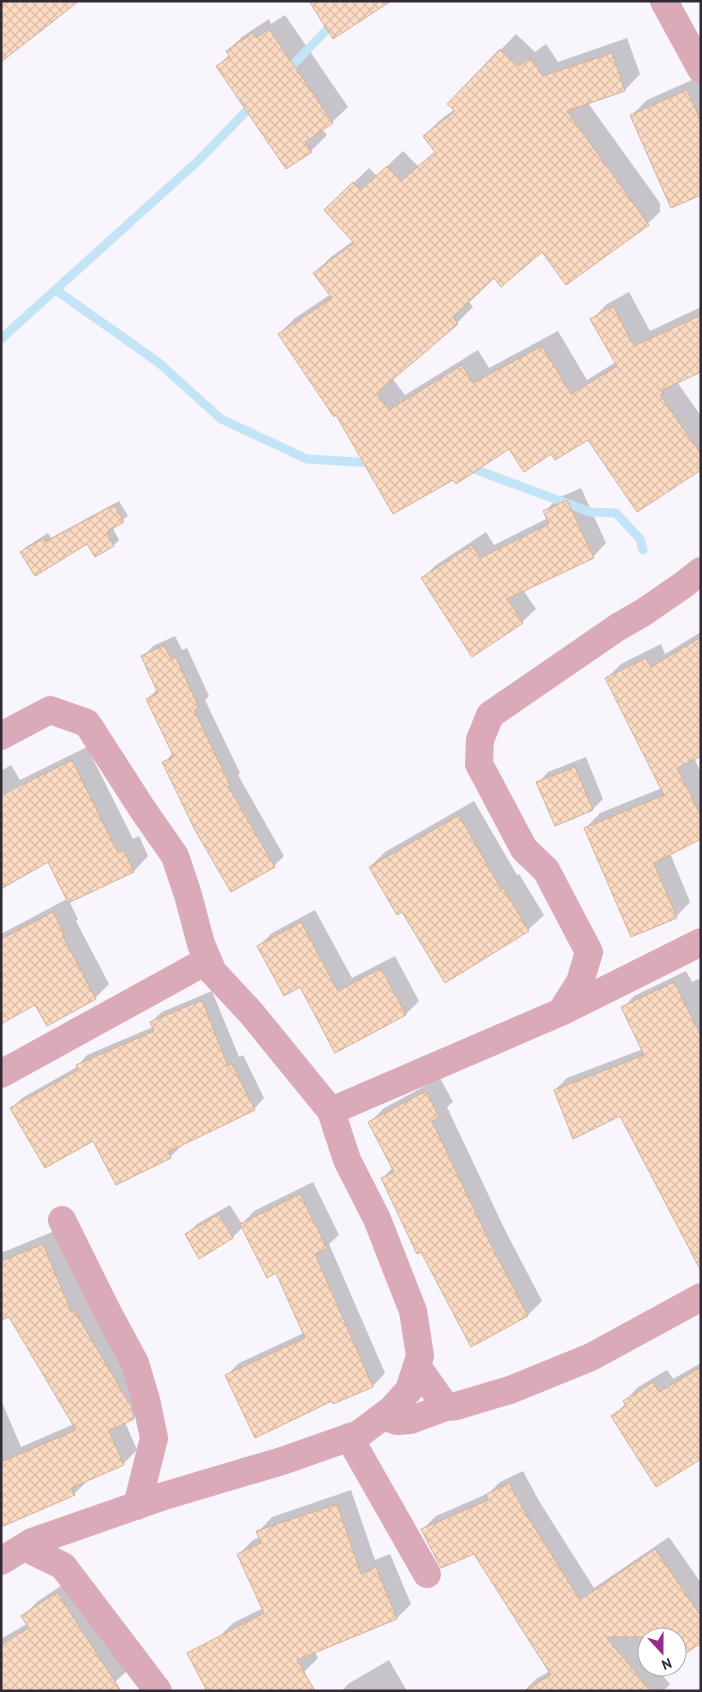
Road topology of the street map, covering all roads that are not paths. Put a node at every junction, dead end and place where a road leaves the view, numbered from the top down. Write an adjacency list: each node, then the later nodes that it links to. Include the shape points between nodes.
1 (664, 1): 2 (street)
2 (701, 69)
3 (701, 571): 7 (street, via 490,715 480,740 479,764 524,850 546,870 589,952 580,982)
4 (1, 736): 6 (street, via 50,710 87,722 175,856)
5 (701, 942): 7 (street)
6 (208, 960): 8 (street); 9 (street, via 213,972 252,1014)
7 (561, 1012): 9 (street)
8 (1, 1074)
9 (331, 1112): 12 (street, via 347,1160 377,1219 413,1311 420,1356)
10 (62, 1220): 16 (street, via 135,1363 146,1400 154,1438)
11 (701, 1297): 13 (street, via 591,1357 510,1390)
12 (417, 1366): 13 (street); 14 (street, via 409,1390)
13 (446, 1407): 14 (street, via 411,1420 397,1421)
14 (383, 1416): 15 (street, via 359,1434)
15 (349, 1437): 16 (street); 21 (street)
16 (136, 1506): 17 (street)
17 (62, 1532): 18 (street); 20 (street)
18 (24, 1547): 19 (street); 20 (street)
19 (1, 1561)
20 (63, 1566): 22 (street)
21 (427, 1574)
22 (158, 1691)

